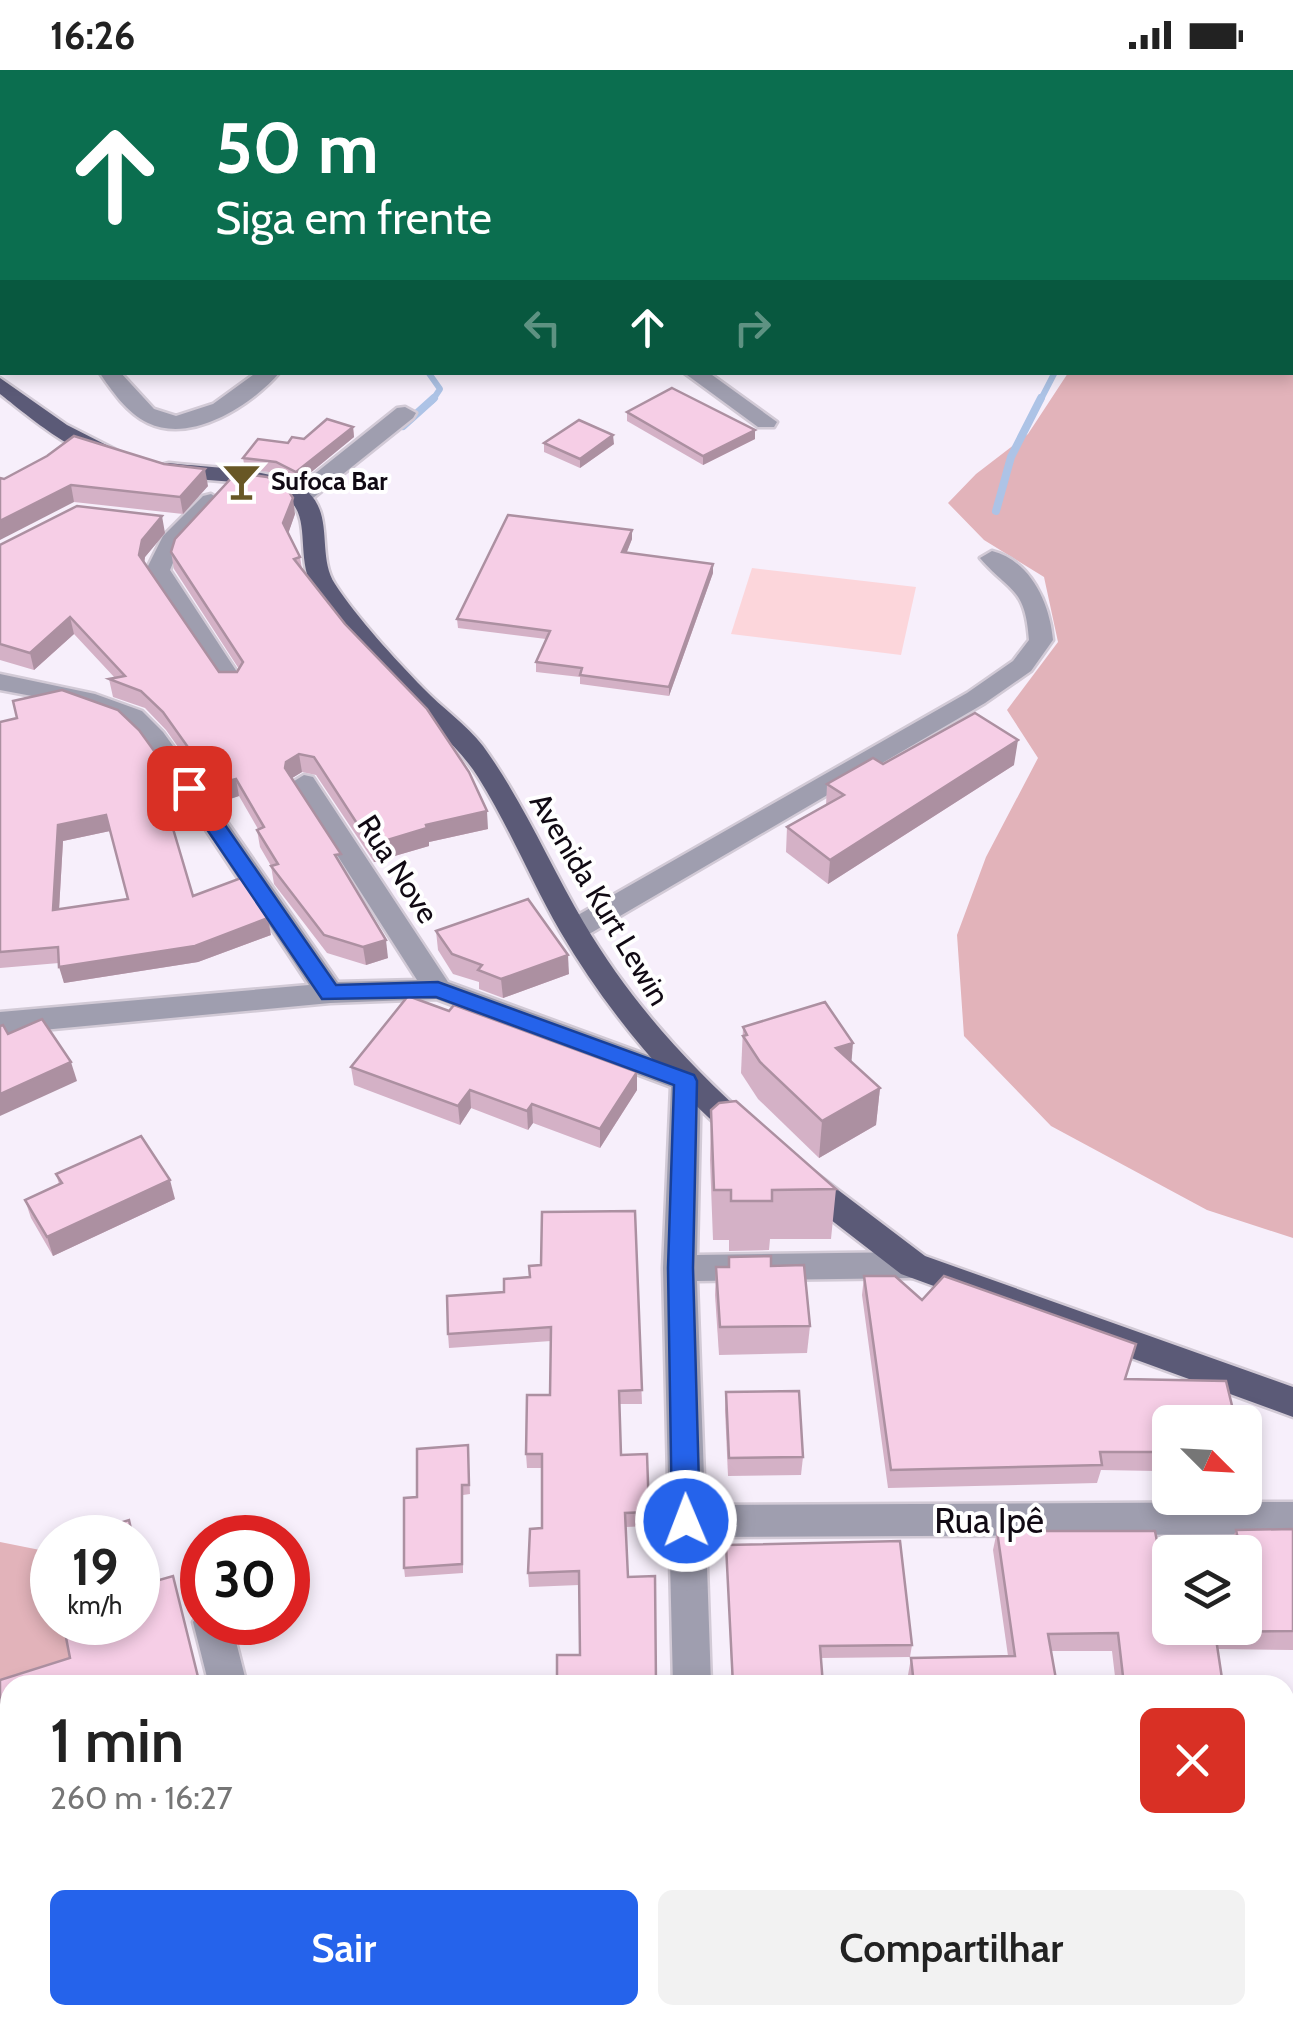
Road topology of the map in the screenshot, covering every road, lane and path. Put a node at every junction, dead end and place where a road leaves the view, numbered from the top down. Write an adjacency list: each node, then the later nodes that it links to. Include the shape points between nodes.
1 (112, 375): 2 (street, via 150,415 173,422 208,414)
2 (266, 375)
3 (697, 375): 6 (street)
4 (0, 384): 7 (main road, via 86,444 168,470)
5 (404, 413): 8 (street)
6 (766, 422)
7 (234, 476): 8 (main road, via 277,484); 10 (street)
8 (300, 497): 15 (main road, Avenida Kurt Lewin, via 311,515 313,560 323,585 413,692 470,747)
9 (154, 521): 10 (street)
10 (188, 525): 12 (street, via 158,570)
11 (992, 558): 15 (street, via 1030,590 1036,606 1041,640 1022,666)
12 (231, 680)
13 (6, 688): 17 (street, via 86,699 132,717 154,738)
14 (304, 784): 16 (street, Rua Nove)
15 (574, 930): 19 (main road, Avenida Kurt Lewin, via 643,1032)
16 (438, 990): 17 (street); 19 (street)
17 (330, 993): 18 (street)
18 (0, 1022)
19 (686, 1081): 20 (main road, Avenida Kurt Lewin); 21 (street)
20 (913, 1265): 21 (street); 22 (main road, Avenida Kurt Lewin)
21 (680, 1268): 24 (street)
22 (1293, 1402)
23 (1293, 1518): 24 (street, Rua Ipê)
24 (686, 1521): 27 (street)
25 (218, 1645): 26 (street)
26 (225, 1675)
27 (692, 1675)

